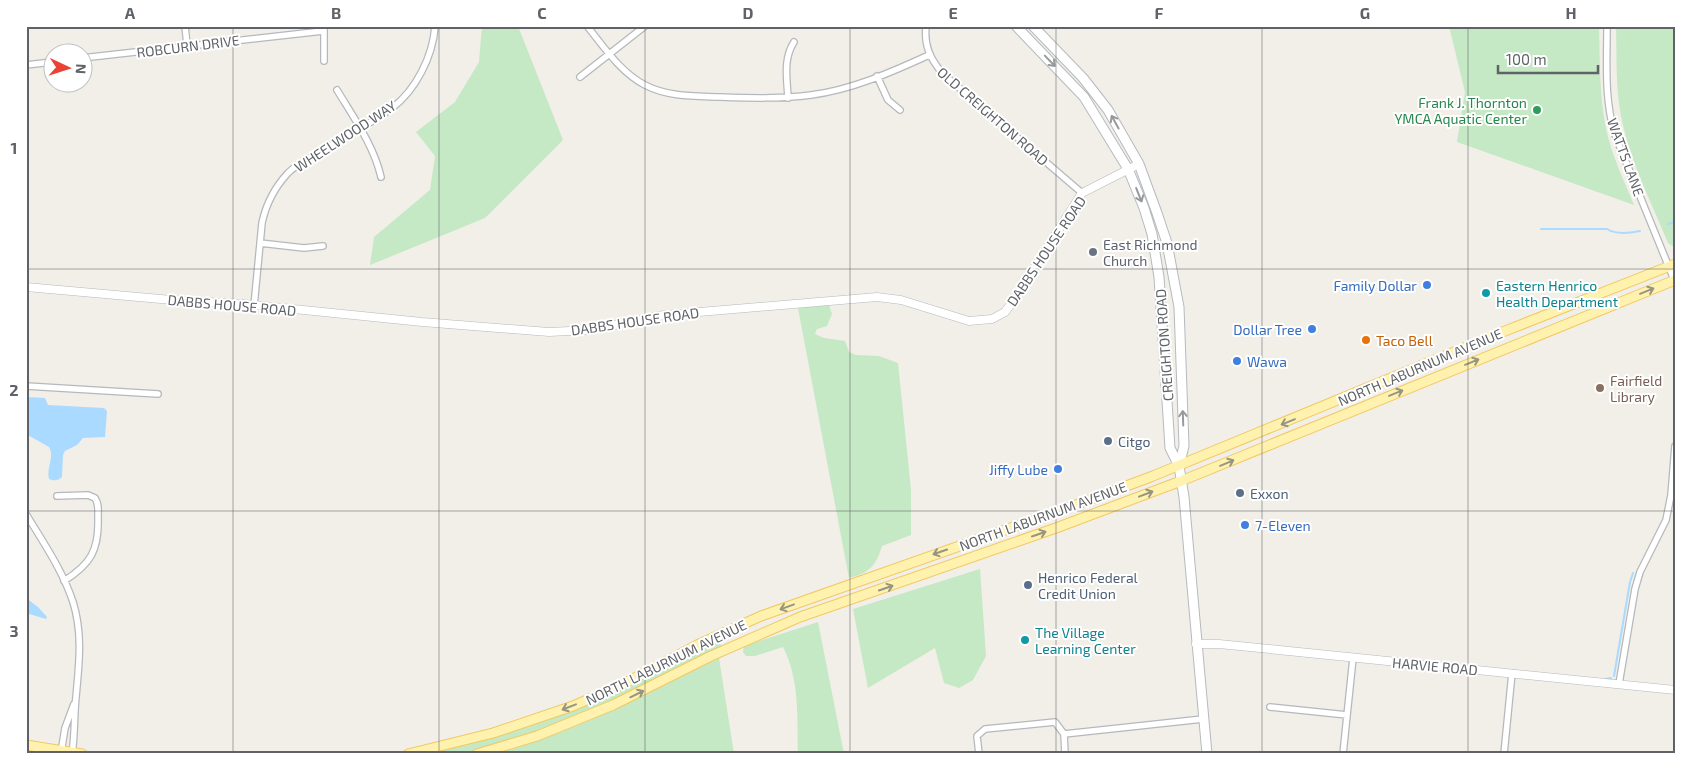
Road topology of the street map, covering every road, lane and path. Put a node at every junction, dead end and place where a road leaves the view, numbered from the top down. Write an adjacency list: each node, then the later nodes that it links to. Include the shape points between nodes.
1 (185, 26): 11 (street)
2 (435, 26): 23 (street, WHEELWOOD WAY, via 426,61 413,85 391,109)
3 (587, 26): 12 (street)
4 (645, 26): 12 (street)
5 (926, 26): 13 (street, OLD CREIGHTON ROAD)
6 (1016, 26): 25 (main road, CREIGHTON ROAD, one-way to 25, via 1084,97)
7 (1033, 26): 24 (main road, CREIGHTON ROAD, one-way to 7, via 1108,110 1083,78)
8 (1607, 26): 30 (street, WATTS LANE, via 1610,117)
9 (324, 29): 11 (street, ROBCURN DRIVE); 15 (street)
10 (794, 42): 21 (street, via 786,62)
11 (187, 45): 14 (street, ROBCURN DRIVE)
12 (609, 54): 19 (street); 21 (street, via 632,76 663,92 691,96)
13 (929, 55): 18 (street); 27 (street, OLD CREIGHTON ROAD, via 952,83)
14 (92, 57)
15 (324, 61)
16 (42, 63): 17 (street)
17 (26, 65)
18 (877, 76): 21 (street, via 826,93); 22 (street, via 888,100)
19 (580, 78)
20 (337, 90): 23 (street)
21 (788, 98)
22 (900, 110)
23 (360, 128): 26 (street, via 378,163); 28 (street, WHEELWOOD WAY, via 303,161 281,180 264,212)
24 (1139, 164): 25 (street, DABBS HOUSE ROAD); 37 (main road, CREIGHTON ROAD, one-way to 24, via 1184,446 1179,307 1166,243)
25 (1128, 169): 27 (street, DABBS HOUSE ROAD); 37 (main road, CREIGHTON ROAD, one-way to 37, via 1144,208 1156,255 1170,448)
26 (381, 177)
27 (1082, 193): 33 (street, DABBS HOUSE ROAD, via 1011,304 1005,312 992,319 970,321 902,300 877,297 664,315 590,330 549,332)
28 (260, 243): 29 (street, via 304,248); 33 (street, WHEELWOOD WAY)
29 (323, 246)
30 (1671, 265): 31 (street, WATTS LANE); 37 (main road, NORTH LABURNUM AVENUE, one-way to 37)
31 (1674, 281): 38 (main road, NORTH LABURNUM AVENUE, one-way to 31)
32 (26, 287): 33 (street, DABBS HOUSE ROAD)
33 (254, 306)
34 (26, 386): 35 (street)
35 (158, 394)
36 (1675, 446): 45 (street, via 1666,520 1635,589)
37 (1179, 466): 38 (main road, CREIGHTON ROAD); 55 (main road, NORTH LABURNUM AVENUE, one-way to 55, via 761,616 573,706 493,733)
38 (1181, 481): 42 (main road, CREIGHTON ROAD); 56 (main road, NORTH LABURNUM AVENUE, one-way to 38, via 536,736 613,706 711,656 800,617)
39 (57, 496): 41 (street, via 88,495 95,498 98,506 98,532 91,555 82,568)
40 (26, 514): 41 (street)
41 (64, 581): 47 (street, via 79,626)
42 (1196, 644): 43 (street, HARVIE ROAD); 50 (main road, CREIGHTON ROAD)
43 (1353, 658): 44 (street, HARVIE ROAD); 49 (street)
44 (1512, 673): 45 (street, HARVIE ROAD); 61 (street)
45 (1618, 684): 46 (street, HARVIE ROAD)
46 (1675, 690)
47 (76, 697): 53 (street); 54 (street)
48 (1270, 707): 49 (street)
49 (1348, 715): 60 (street)
50 (1203, 719): 51 (street); 59 (main road, CREIGHTON ROAD)
51 (1064, 734): 57 (street, via 1055,722 985,729 977,736); 58 (street)
52 (26, 745): 53 (main road)
53 (62, 752): 54 (main road)
54 (75, 753)
55 (408, 754)
56 (477, 754)
57 (979, 754)
58 (1066, 754)
59 (1207, 754)
60 (1344, 754)
61 (1504, 754)

